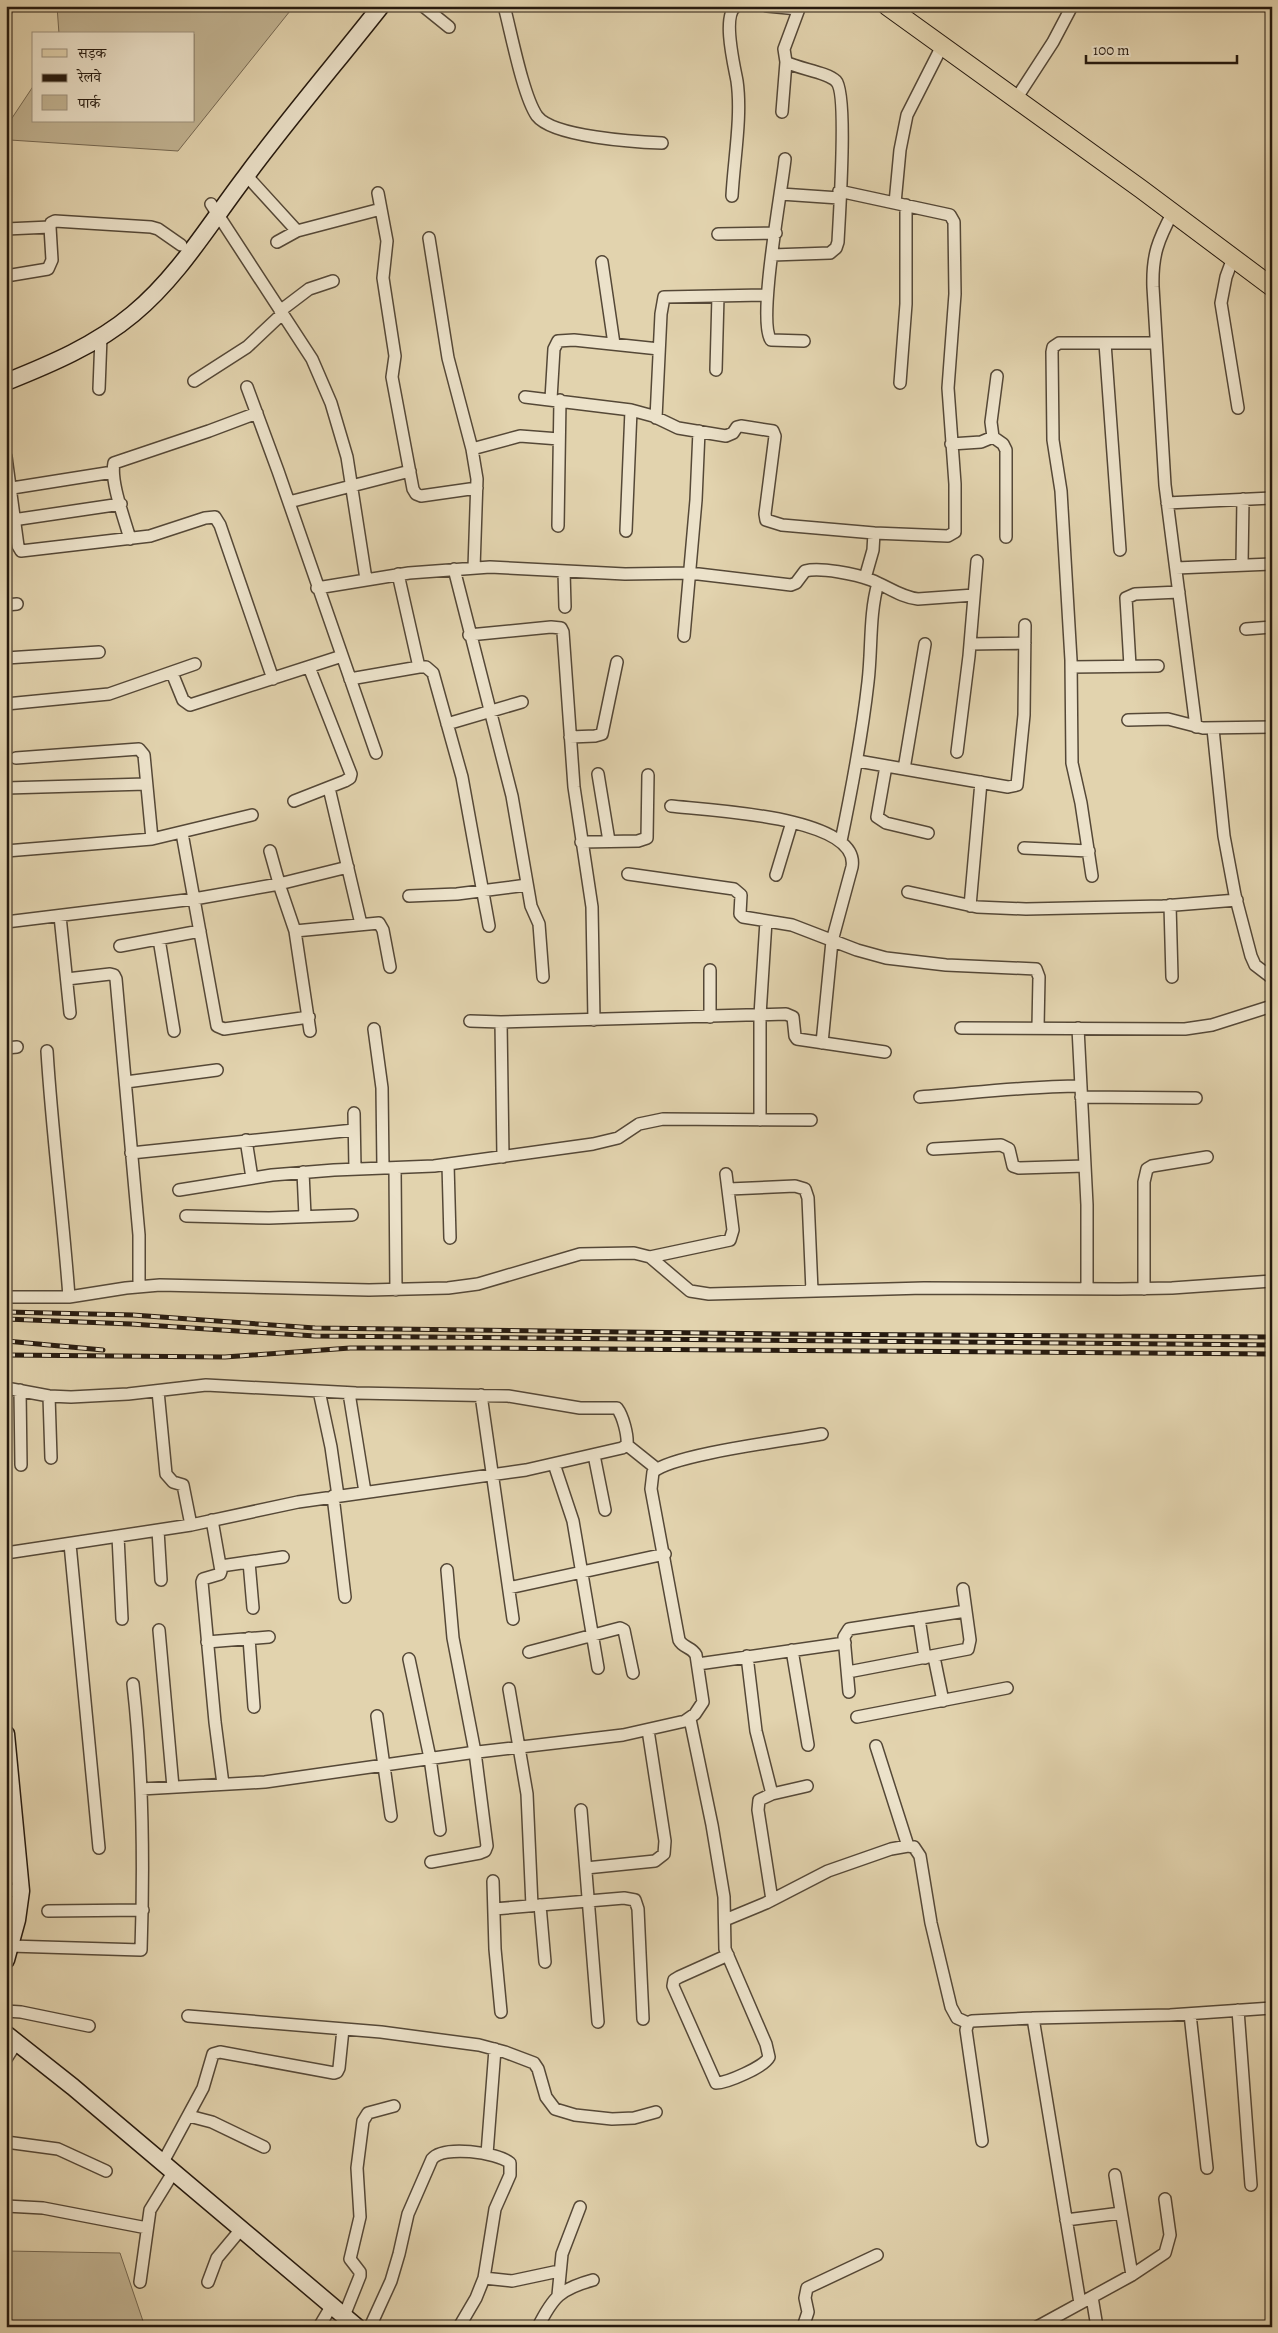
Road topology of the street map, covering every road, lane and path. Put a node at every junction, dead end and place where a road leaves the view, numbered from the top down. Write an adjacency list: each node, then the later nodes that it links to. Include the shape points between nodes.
1 (7, 6): 11 (street)
2 (368, 6): 25 (street)
3 (381, 6): 19 (street)
4 (423, 6): 12 (street)
5 (504, 6): 17 (street, via 532,105 542,120 576,133)
6 (767, 6): 10 (street)
7 (887, 6): 13 (main road)
8 (1072, 6): 15 (street)
9 (733, 7): 23 (street, via 730,41 738,100)
10 (799, 8): 14 (street, via 784,49)
11 (6, 11)
12 (449, 28)
13 (942, 46): 15 (main road); 24 (street, via 907,115 900,150)
14 (786, 62): 16 (street); 22 (street, via 834,79 841,90)
15 (1016, 99): 27 (main road)
16 (782, 112)
17 (662, 143)
18 (785, 159): 21 (street)
19 (246, 175): 25 (street); 30 (street)
20 (378, 193): 26 (street)
21 (781, 194): 22 (street); 31 (street)
22 (839, 194): 24 (street); 36 (street, via 838,242 834,251)
23 (732, 196)
24 (900, 204): 56 (street, via 906,304); 68 (street, via 954,218 954,294 948,388)
25 (215, 209): 35 (street); 44 (street); 45 (street, via 175,271 150,299)
26 (381, 209): 30 (street); 71 (street, via 387,241 383,278 395,356 392,377)
27 (1173, 212): 37 (main road); 48 (street, via 1154,257)
28 (50, 227): 29 (street); 35 (street, via 51,223 62,221 151,227); 39 (street, via 52,260 48,269)
29 (6, 229)
30 (297, 231): 34 (street)
31 (776, 232): 32 (street); 36 (street)
32 (718, 234)
33 (429, 238): 69 (street, via 448,358)
34 (276, 242)
35 (181, 245): 52 (street, via 145,289 114,316 63,347)
36 (772, 255): 42 (street)
37 (1233, 258): 41 (main road); 61 (street, via 1221,303)
38 (602, 262): 49 (street)
39 (6, 276)
40 (332, 281): 44 (street, via 309,290)
41 (1272, 287)
42 (767, 295): 43 (street); 46 (street, via 767,331 771,340)
43 (718, 296): 50 (street, via 664,298); 51 (street)
44 (281, 313): 54 (street, via 247,347); 73 (street, via 322,380 340,430)
45 (101, 337): 55 (street); 58 (street)
46 (804, 341)
47 (1105, 343): 48 (street); 87 (street); 121 (street, via 1059,343 1052,352 1053,440 1061,491)
48 (1156, 343): 79 (street)
49 (614, 344): 50 (street); 60 (street, via 558,341 554,349)
50 (659, 349): 64 (street)
51 (716, 370)
52 (6, 372)
53 (997, 376): 66 (street, via 991,422)
54 (194, 381)
55 (6, 382)
56 (900, 384)
57 (247, 387): 63 (street)
58 (99, 389)
59 (525, 397): 60 (street)
60 (556, 400): 62 (street); 67 (street)
61 (1238, 408)
62 (631, 410): 64 (street); 83 (street)
63 (257, 413): 72 (street, via 119,460 114,463); 78 (street)
64 (656, 418): 65 (street, via 669,425)
65 (699, 431): 84 (street, via 726,436 737,427 773,431 775,440 765,514 769,523); 96 (street)
66 (994, 437): 68 (street, via 980,442); 85 (street, via 1006,450)
67 (559, 439): 69 (street, via 520,436); 82 (street)
68 (951, 444): 84 (street, via 956,526 953,535)
69 (472, 448): 74 (street)
70 (6, 458): 75 (street)
71 (410, 471): 73 (street); 74 (street, via 413,489 421,496)
72 (113, 472): 75 (street); 80 (street)
73 (352, 486): 78 (street); 98 (street)
74 (477, 488): 91 (street)
75 (8, 489): 81 (street)
76 (1272, 498): 77 (street)
77 (1242, 499): 79 (street); 90 (street)
78 (289, 502): 100 (street)
79 (1167, 503): 92 (street)
80 (121, 504): 81 (street); 86 (street)
81 (10, 521): 86 (street, via 21,551)
82 (558, 526)
83 (626, 531)
84 (874, 533): 97 (street)
85 (1006, 537)
86 (130, 539): 123 (street, via 214,517 220,524)
87 (1120, 550)
88 (978, 561): 102 (street)
89 (1272, 564): 90 (street)
90 (1242, 565): 92 (street)
91 (474, 568): 93 (street); 94 (street)
92 (1176, 568): 101 (street)
93 (454, 569): 95 (street); 107 (street)
94 (564, 571): 96 (street); 103 (street)
95 (398, 574): 98 (street); 120 (street)
96 (690, 574): 97 (street, via 791,585 809,570); 108 (street)
97 (865, 578): 99 (street)
98 (366, 579): 100 (street)
99 (878, 583): 102 (street, via 909,598); 137 (street, via 873,605 871,656)
100 (317, 588): 113 (street)
101 (1179, 592): 117 (street, via 1135,594 1126,598); 130 (street)
102 (974, 595): 111 (street)
103 (565, 607)
104 (1025, 625): 109 (street)
105 (1272, 627): 106 (street)
106 (1246, 629)
107 (469, 635): 127 (street); 133 (street, via 561,628)
108 (684, 636)
109 (1025, 643): 111 (street); 142 (street, via 1020,780 1014,787)
110 (925, 644): 139 (street)
111 (970, 644): 134 (street)
112 (99, 652): 114 (street)
113 (342, 656): 119 (street); 124 (street)
114 (6, 658)
115 (617, 662): 133 (street, via 602,734)
116 (195, 664): 122 (street)
117 (1130, 666): 118 (street); 121 (street)
118 (1158, 666)
119 (309, 667): 123 (street); 145 (street, via 351,774 346,782)
120 (418, 667): 124 (street); 129 (street, via 426,667 433,673)
121 (1072, 667): 159 (street, via 1072,763)
122 (172, 672): 123 (street, via 182,700 190,705); 126 (street, via 109,694)
123 (273, 679)
124 (350, 679): 135 (street)
125 (522, 702): 127 (street)
126 (6, 704)
127 (490, 712): 129 (street); 165 (street, via 512,796)
128 (1128, 720): 130 (street, via 1168,719)
129 (447, 724): 166 (street, via 462,777)
130 (1196, 727): 132 (street)
131 (1272, 727): 132 (street)
132 (1213, 729): 170 (street, via 1224,836)
133 (570, 737): 155 (street)
134 (957, 752)
135 (376, 753)
136 (16, 758): 143 (street, via 139,749 144,756)
137 (858, 761): 138 (street); 154 (street)
138 (886, 766): 139 (street); 151 (street, via 877,818)
139 (904, 769): 142 (street)
140 (598, 774): 153 (street)
141 (648, 775): 153 (street, via 647,838)
142 (981, 782): 172 (street)
143 (146, 784): 144 (street); 152 (street)
144 (6, 788)
145 (329, 788): 146 (street); 160 (street)
146 (294, 801)
147 (671, 806): 149 (street)
148 (252, 815): 150 (street)
149 (792, 822): 154 (street, via 818,829); 162 (street)
150 (182, 833): 152 (street); 169 (street)
151 (928, 833)
152 (152, 839): 157 (street)
153 (609, 841): 155 (street)
154 (841, 841): 181 (street, via 850,850 853,860)
155 (581, 842): 194 (street, via 592,907)
156 (1024, 848): 159 (street)
157 (6, 851)
158 (270, 851): 164 (street)
159 (1088, 851): 163 (street)
160 (348, 866): 164 (street); 176 (street)
161 (628, 874): 174 (street, via 734,889 741,895 740,914)
162 (776, 875)
163 (1092, 876)
164 (279, 884): 169 (street); 179 (street)
165 (527, 885): 166 (street); 185 (street, via 539,924)
166 (483, 891): 168 (street); 177 (street)
167 (908, 892): 172 (street)
168 (409, 896)
169 (194, 899): 173 (street); 178 (street)
170 (1236, 900): 171 (street); 187 (street, via 1255,965)
171 (1170, 905): 172 (street, via 1026,909); 186 (street)
172 (970, 906)
173 (60, 916): 175 (street); 188 (street)
174 (766, 921): 181 (street, via 792,925); 191 (street)
175 (6, 922)
176 (362, 924): 179 (street); 183 (street, via 376,922 382,926)
177 (489, 926)
178 (200, 931): 180 (street); 192 (street, via 217,1026 237,1028)
179 (295, 931): 192 (street)
180 (159, 939): 182 (street); 201 (street)
181 (832, 941): 197 (street, via 873,955 914,962 1036,970 1039,977); 203 (street)
182 (120, 946)
183 (390, 967)
184 (710, 970): 193 (street)
185 (543, 977)
186 (1172, 977)
187 (1272, 978)
188 (67, 979): 190 (street); 207 (street, via 116,976)
189 (1272, 1006): 199 (street, via 1200,1028)
190 (70, 1012)
191 (760, 1015): 193 (street); 203 (street, via 790,1015 797,1039); 212 (street)
192 (309, 1017): 202 (street)
193 (710, 1017): 194 (street)
194 (594, 1020): 196 (street)
195 (470, 1021): 196 (street)
196 (501, 1022): 218 (street)
197 (1038, 1027): 198 (street); 199 (street)
198 (961, 1028)
199 (1078, 1028): 208 (street)
200 (374, 1029): 222 (street)
201 (174, 1031)
202 (310, 1031)
203 (822, 1043): 205 (street)
204 (47, 1051): 241 (street)
205 (885, 1052)
206 (217, 1070): 207 (street)
207 (126, 1082): 217 (street)
208 (1081, 1092): 209 (street, via 1030,1086); 210 (street); 221 (street)
209 (920, 1097)
210 (1196, 1098)
211 (354, 1113): 214 (street)
212 (760, 1120): 213 (street); 218 (street, via 648,1122 607,1142)
213 (811, 1120)
214 (354, 1130): 215 (street); 223 (street)
215 (246, 1140): 217 (street); 226 (street)
216 (933, 1149): 221 (street, via 1001,1144 1009,1149 1011,1162 1018,1168)
217 (131, 1153): 235 (street)
218 (503, 1156): 220 (street)
219 (1207, 1157): 237 (street, via 1152,1166 1147,1170 1144,1182)
220 (448, 1164): 222 (street); 232 (street)
221 (1084, 1166): 236 (street)
222 (389, 1168): 223 (street); 238 (street)
223 (355, 1169): 224 (street)
224 (302, 1172): 226 (street); 231 (street)
225 (726, 1174): 227 (street)
226 (252, 1178): 228 (street)
227 (728, 1189): 233 (street, via 733,1230 730,1240); 239 (street, via 795,1186 805,1189)
228 (179, 1190)
229 (352, 1215): 231 (street)
230 (186, 1216): 231 (street)
231 (306, 1216)
232 (450, 1238)
233 (650, 1257): 238 (street, via 634,1253 580,1254 462,1287); 239 (street, via 681,1285 698,1293)
234 (1272, 1281): 237 (street)
235 (139, 1286): 238 (street); 241 (street)
236 (1087, 1289): 237 (street); 239 (street)
237 (1144, 1289)
238 (396, 1290)
239 (812, 1291)
240 (6, 1297): 241 (street)
241 (69, 1297)
242 (6, 1388): 243 (street)
243 (20, 1390): 248 (street); 254 (street)
244 (158, 1391): 245 (street, via 206,1385); 248 (street); 261 (street, via 166,1474 173,1482 183,1485)
245 (319, 1391): 246 (street); 258 (street, via 331,1448)
246 (349, 1393): 247 (street); 257 (street)
247 (481, 1395): 250 (street, via 526,1398 580,1408 617,1408); 256 (street)
248 (48, 1396): 252 (street)
249 (822, 1434): 255 (street, via 698,1456)
250 (627, 1445): 251 (street); 255 (street)
251 (594, 1455): 253 (street); 259 (street)
252 (50, 1458)
253 (554, 1464): 256 (street); 271 (street, via 573,1521)
254 (21, 1465)
255 (657, 1468): 266 (street, via 651,1483)
256 (492, 1475): 257 (street); 273 (street)
257 (365, 1492): 258 (street)
258 (336, 1496): 260 (street); 275 (street)
259 (605, 1510)
260 (212, 1520): 261 (street); 269 (street)
261 (191, 1525): 262 (street)
262 (158, 1530): 263 (street); 272 (street)
263 (118, 1536): 264 (street); 279 (street)
264 (70, 1544): 265 (street); 322 (street)
265 (6, 1553)
266 (665, 1554): 271 (street); 292 (street, via 679,1640 694,1651)
267 (283, 1557): 268 (street)
268 (248, 1562): 269 (street); 276 (street)
269 (221, 1566): 285 (street, via 220,1574 203,1579)
270 (447, 1570): 310 (street, via 454,1638)
271 (582, 1573): 273 (street); 282 (street)
272 (160, 1580)
273 (509, 1588): 280 (street)
274 (963, 1589): 277 (street)
275 (345, 1596)
276 (253, 1608)
277 (966, 1611): 278 (street); 290 (street, via 968,1649)
278 (919, 1618): 286 (street, via 849,1629 844,1637); 290 (street)
279 (122, 1619)
280 (513, 1619)
281 (159, 1630): 315 (street)
282 (593, 1635): 288 (street); 293 (street); 295 (street, via 615,1628 624,1630)
283 (269, 1636): 284 (street)
284 (249, 1638): 285 (street); 301 (street)
285 (207, 1642): 313 (street)
286 (845, 1643): 287 (street); 294 (street)
287 (792, 1650): 289 (street); 307 (street)
288 (529, 1652)
289 (747, 1656): 292 (street); 317 (street, via 756,1731)
290 (929, 1657): 294 (street); 300 (street)
291 (409, 1659): 311 (street)
292 (698, 1664): 304 (street, via 703,1702)
293 (598, 1668)
294 (848, 1672): 299 (street)
295 (633, 1673)
296 (133, 1684): 316 (street)
297 (1007, 1688): 300 (street)
298 (508, 1689): 308 (street)
299 (849, 1692)
300 (943, 1701): 303 (street)
301 (254, 1706)
302 (377, 1716): 312 (street)
303 (857, 1717)
304 (690, 1719): 305 (street); 334 (street, via 712,1825)
305 (648, 1730): 308 (street); 325 (street, via 665,1841 664,1854 655,1861)
306 (6, 1734): 323 (street)
307 (808, 1745)
308 (520, 1746): 310 (street); 330 (street)
309 (876, 1746): 321 (street)
310 (475, 1752): 311 (street); 324 (street, via 487,1846 480,1853)
311 (430, 1758): 312 (street); 320 (street)
312 (384, 1765): 313 (street, via 265,1782); 319 (street)
313 (222, 1784): 315 (street)
314 (807, 1786): 317 (street)
315 (173, 1787): 316 (street)
316 (141, 1789): 332 (street)
317 (772, 1794): 328 (street, via 762,1797 758,1804)
318 (582, 1810): 325 (street)
319 (391, 1816)
320 (440, 1830)
321 (908, 1846): 328 (street, via 828,1871); 347 (street, via 914,1847 920,1856 952,2007 957,2018)
322 (99, 1848)
323 (14, 1850): 327 (street)
324 (431, 1862)
325 (586, 1868): 329 (street)
326 (493, 1881): 331 (street)
327 (14, 1890): 335 (street, via 20,1907)
328 (772, 1900): 334 (street)
329 (588, 1901): 330 (street); 345 (street, via 631,1898 638,1904); 346 (street)
330 (536, 1905): 331 (street); 337 (street)
331 (494, 1909): 341 (street)
332 (143, 1910): 333 (street); 335 (street, via 141,1950)
333 (48, 1911)
334 (725, 1920): 336 (street, via 724,1941)
335 (8, 1953)
336 (728, 1955): 336 (street, via 674,1980 716,2083 761,2066 769,2058)
337 (545, 1962)
338 (1272, 2008): 339 (street)
339 (1238, 2010): 342 (street); 364 (street)
340 (6, 2011): 348 (street)
341 (500, 2012)
342 (1190, 2014): 344 (street); 361 (street)
343 (188, 2016): 349 (street)
344 (1033, 2018): 347 (street); 369 (street)
345 (643, 2019)
346 (598, 2022)
347 (968, 2023): 356 (street, via 966,2030)
348 (90, 2026)
349 (343, 2029): 351 (street, via 439,2039); 355 (street, via 339,2068 334,2073 220,2052 213,2054 206,2081)
350 (11, 2038): 352 (street); 360 (street)
351 (495, 2049): 354 (street, via 534,2064 546,2097 555,2109 612,2119); 359 (street)
352 (6, 2059)
353 (394, 2106): 382 (street, via 368,2113 363,2121 358,2168 360,2217 350,2259 360,2276)
354 (656, 2112)
355 (189, 2116): 358 (street, via 212,2122); 360 (street)
356 (982, 2141)
357 (6, 2142): 362 (street, via 58,2149)
358 (264, 2147)
359 (486, 2154): 375 (street, via 506,2160 511,2167 508,2182 497,2203); 385 (street, via 445,2152 432,2159 408,2214 391,2281)
360 (168, 2167): 370 (street, via 152,2204); 371 (street)
361 (1207, 2168)
362 (106, 2171)
363 (1114, 2175): 368 (street)
364 (1251, 2185)
365 (1165, 2199): 374 (street, via 1169,2246 1159,2259)
366 (6, 2206): 370 (street, via 43,2208)
367 (580, 2207): 373 (street)
368 (1121, 2213): 369 (street); 374 (street)
369 (1066, 2220): 381 (street)
370 (147, 2228): 377 (street)
371 (242, 2228): 378 (street, via 218,2258); 382 (street)
372 (877, 2254): 388 (street, via 807,2288 808,2312)
373 (559, 2271): 375 (street, via 512,2281); 379 (street)
374 (1132, 2274): 380 (street)
375 (484, 2278): 386 (street)
376 (593, 2280): 379 (street, via 571,2286)
377 (140, 2282)
378 (208, 2282)
379 (558, 2295): 387 (street)
380 (1092, 2296): 381 (street); 390 (street)
381 (1080, 2303): 389 (street)
382 (338, 2310): 383 (street); 384 (street)
383 (319, 2327)
384 (357, 2327)
385 (370, 2327)
386 (459, 2327)
387 (538, 2327)
388 (803, 2327)
389 (1037, 2327)
390 (1097, 2327)

